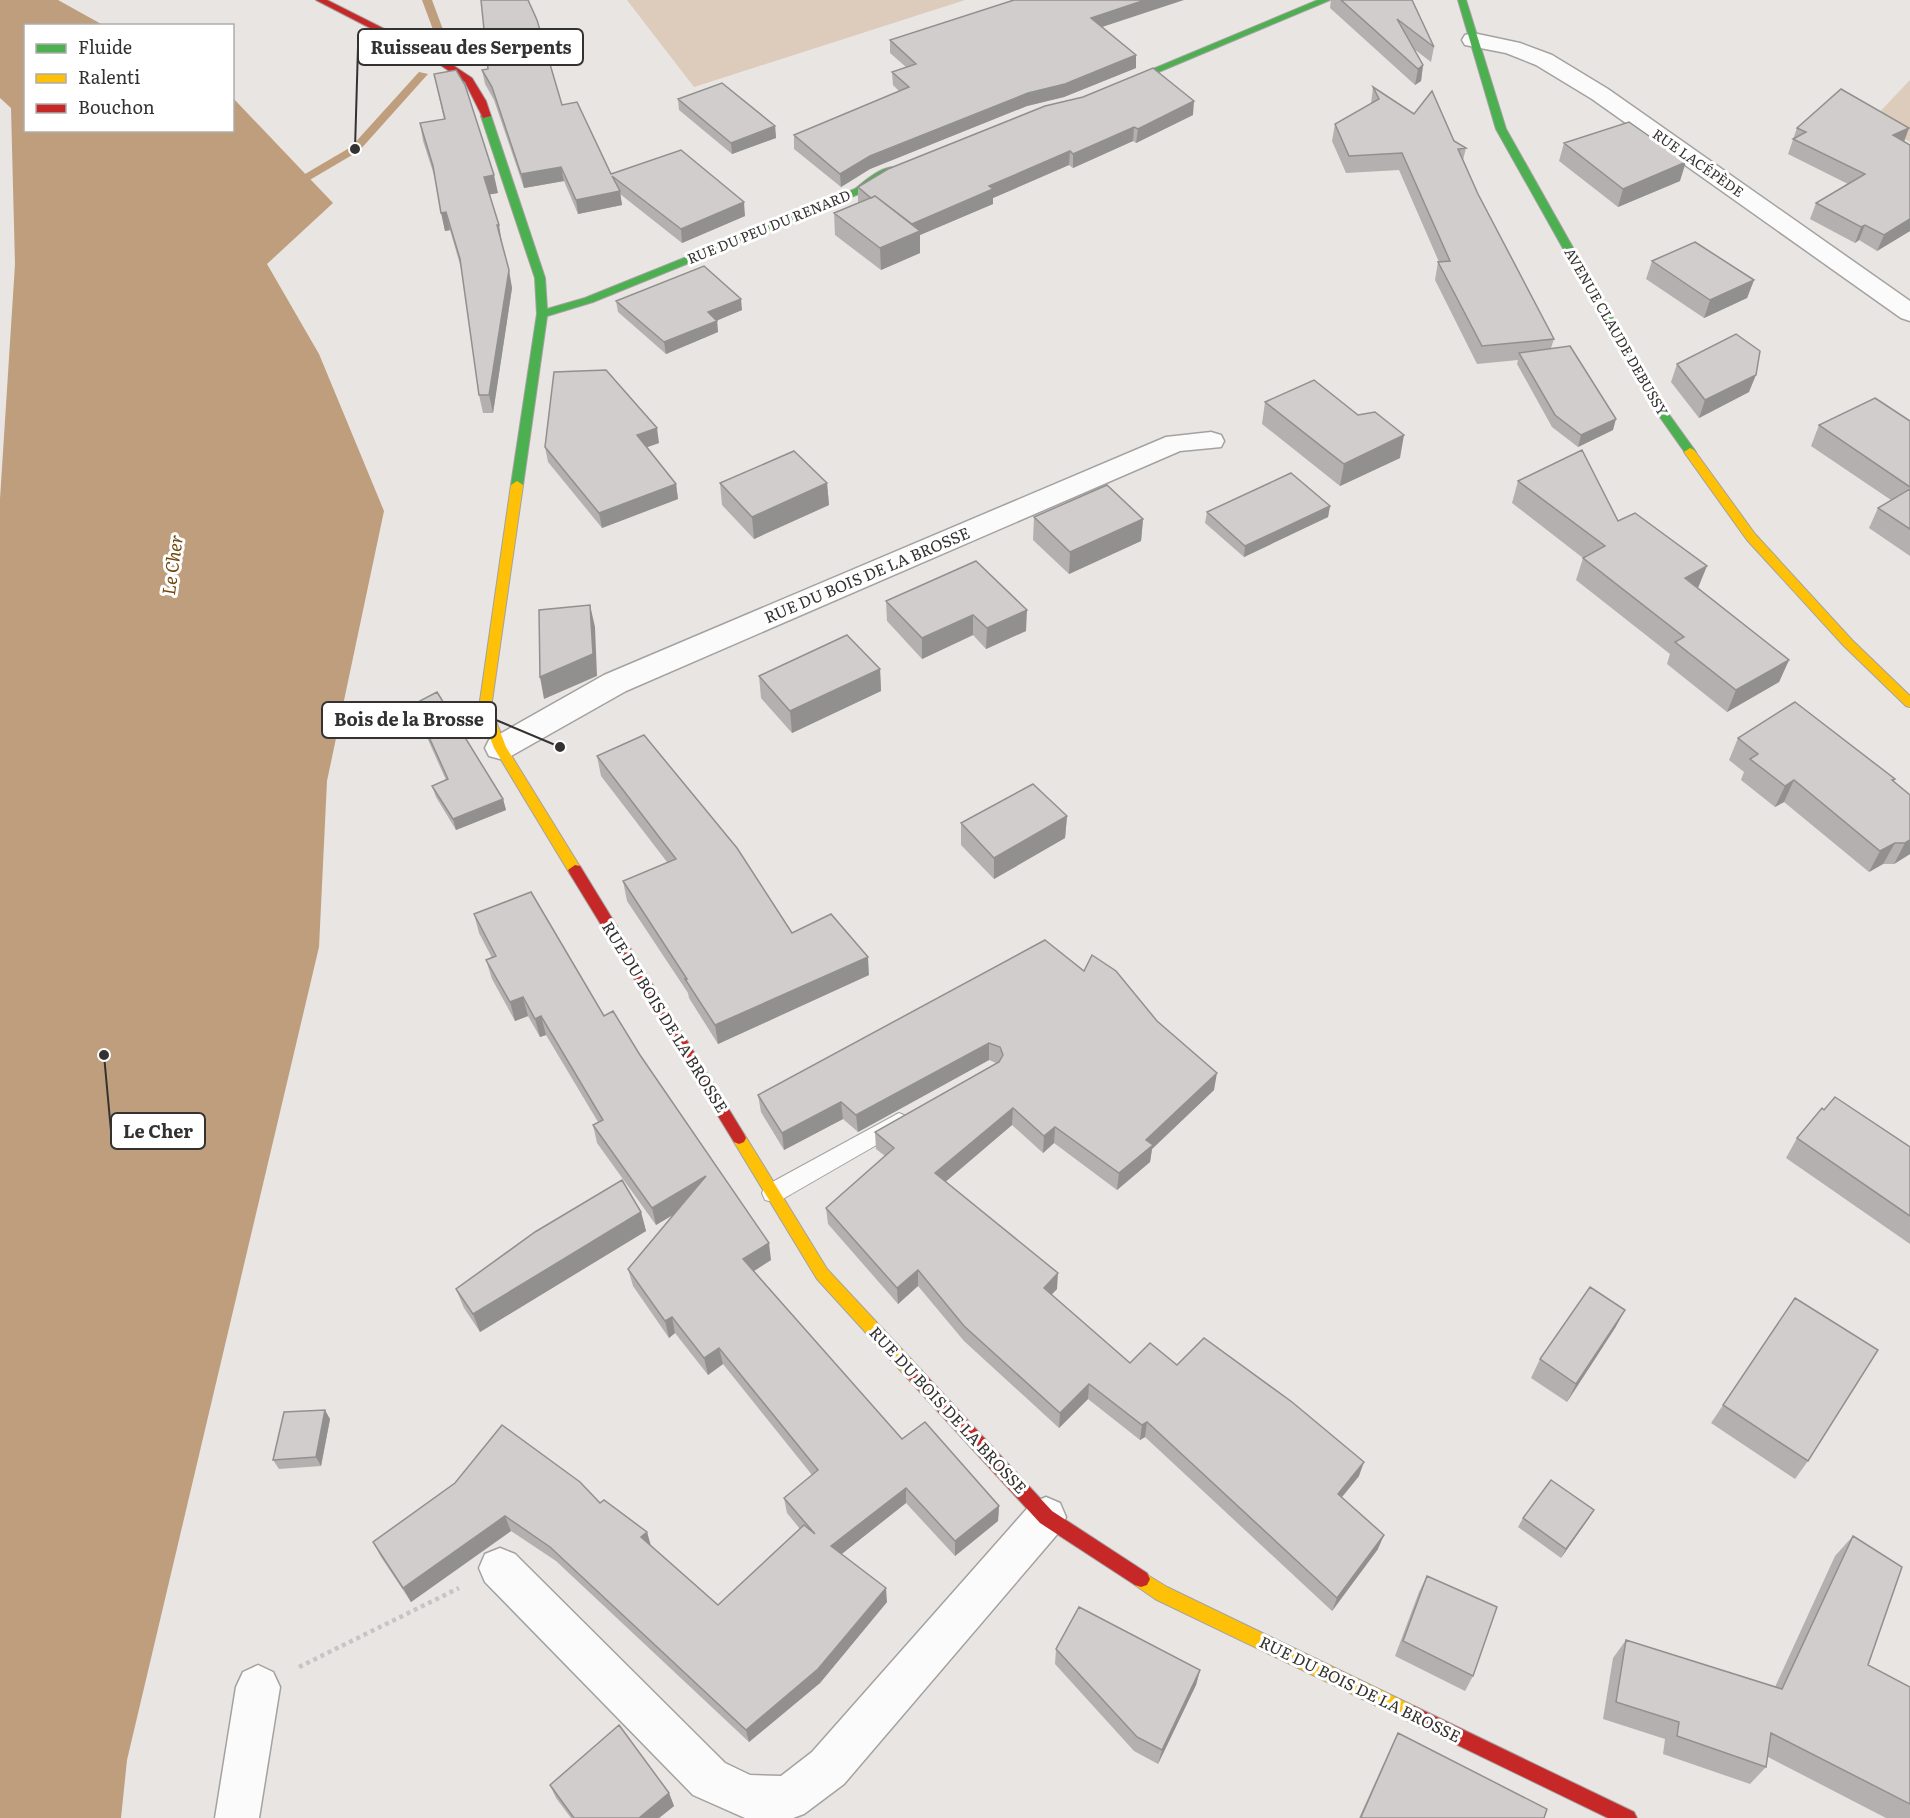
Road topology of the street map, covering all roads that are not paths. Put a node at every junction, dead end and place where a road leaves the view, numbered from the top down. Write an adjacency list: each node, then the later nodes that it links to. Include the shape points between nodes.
1 (320, 0): 8 (street, RUE DU BOIS DE LA BROSSE, via 439,60 469,80 481,101 540,278)
2 (1326, 0): 5 (street)
3 (1461, 0): 4 (street, AVENUE CLAUDE DEBUSSY)
4 (1473, 40): 7 (street, RUE LACÉPÈDE, via 1544,60 1600,94); 10 (street, AVENUE CLAUDE DEBUSSY, via 1501,129 1655,403 1751,537 1848,643)
5 (1105, 91)
6 (910, 163): 8 (street, RUE DU PEU DU RENARD, via 847,195 588,300)
7 (1910, 313)
8 (542, 314): 11 (street, RUE DU BOIS DE LA BROSSE, via 485,708)
9 (1211, 441): 11 (street, RUE DU BOIS DE LA BROSSE, via 1176,443 615,683)
10 (1910, 703)
11 (500, 748): 13 (street, RUE DU BOIS DE LA BROSSE)
12 (918, 1111): 13 (lane)
13 (773, 1193): 14 (street, RUE DU BOIS DE LA BROSSE, via 822,1274)
14 (1046, 1516): 15 (street, via 828,1768 788,1798 748,1797 708,1779); 18 (street, RUE DU BOIS DE LA BROSSE, via 1161,1593)
15 (500, 1568)
16 (258, 1687): 17 (street)
17 (237, 1818)
18 (1628, 1818)

